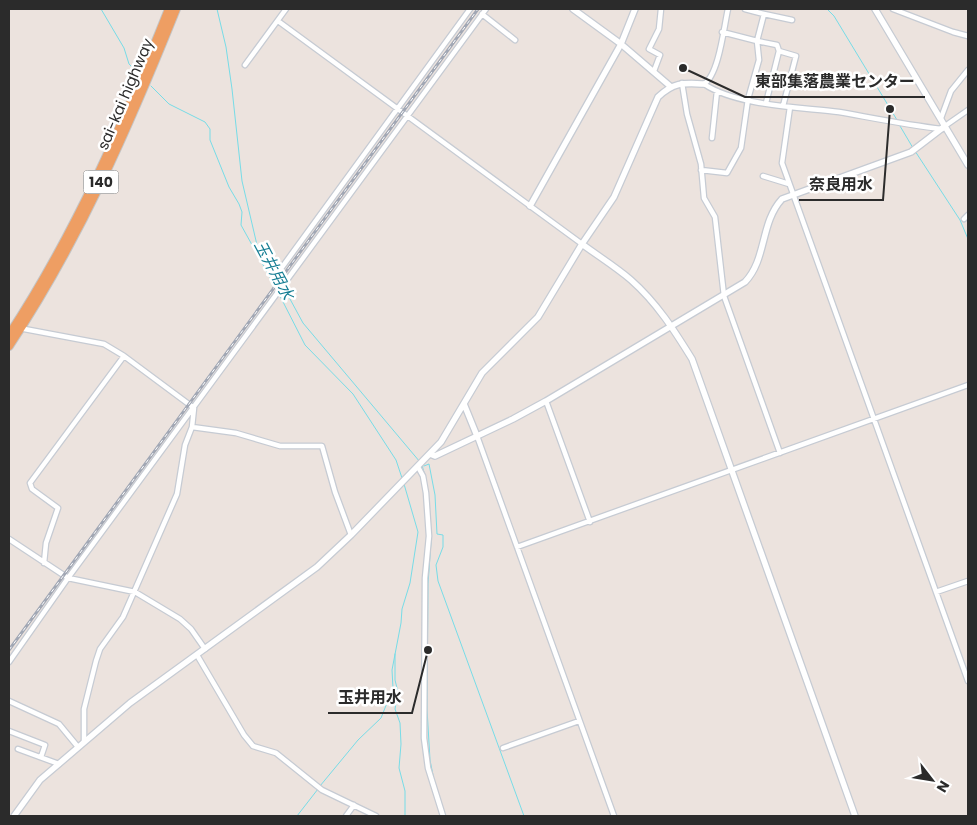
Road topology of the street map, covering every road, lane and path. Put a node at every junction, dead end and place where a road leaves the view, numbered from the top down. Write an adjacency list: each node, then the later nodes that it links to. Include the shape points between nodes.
1 (169, 9): 40 (highway, sai-kai highway / 140)
2 (176, 9): 40 (highway, sai-kai highway / 140)
3 (286, 9): 16 (street)
4 (470, 9): 33 (street)
5 (486, 9): 13 (street)
6 (573, 9): 21 (street)
7 (635, 9): 21 (street)
8 (661, 9): 25 (street, via 659,29 649,48 660,54)
9 (728, 9): 17 (street)
10 (745, 9): 14 (street)
11 (875, 9): 37 (street)
12 (894, 9): 18 (street)
13 (482, 14): 19 (street); 36 (street)
14 (764, 14): 15 (street); 20 (street)
15 (792, 20)
16 (278, 21): 23 (street); 33 (street)
17 (722, 32): 20 (street); 27 (street, via 718,58 709,81)
18 (968, 36)
19 (515, 40)
20 (756, 41): 22 (street, via 776,46); 30 (street, via 759,60)
21 (621, 44): 25 (street); 46 (street)
22 (779, 51): 31 (street); 32 (street, via 796,56)
23 (245, 65)
24 (968, 70): 37 (street, via 951,92)
25 (654, 71): 28 (street)
26 (682, 83): 27 (street); 28 (street); 42 (street)
27 (704, 84): 29 (street)
28 (670, 86): 49 (street, via 658,97 614,197)
29 (717, 90): 30 (street); 39 (street)
30 (748, 99): 31 (street); 42 (street, via 740,148 727,173)
31 (766, 103): 32 (street)
32 (783, 106): 34 (street)
33 (397, 108): 36 (street); 50 (street)
34 (790, 108): 38 (street); 44 (street, via 782,163)
35 (968, 110): 38 (street)
36 (408, 116): 46 (street); 60 (street)
37 (941, 118): 38 (street)
38 (943, 128): 41 (street); 45 (street, via 914,150)
39 (712, 138)
40 (112, 154): 53 (highway, sai-kai highway / 140, via 78,223)
41 (968, 165)
42 (701, 170): 51 (street, via 704,198 715,217)
43 (763, 176): 44 (street)
44 (789, 184): 45 (street)
45 (793, 194): 51 (street, via 782,200 770,216 757,265 750,277); 61 (street)
46 (530, 206): 49 (street)
47 (968, 215): 48 (street)
48 (964, 218)
49 (582, 244): 52 (street, via 631,280); 59 (street, via 538,317 491,362)
50 (280, 270)
51 (724, 296): 52 (street); 64 (street)
52 (672, 326): 58 (street); 67 (street, via 692,359)
53 (18, 327): 54 (highway, sai-kai highway / 140); 55 (highway, sai-kai highway / 140); 56 (street, via 104,344)
54 (9, 335)
55 (9, 346)
56 (124, 356): 60 (street); 72 (street, via 30,483 32,489 58,508 46,543)
57 (968, 385): 61 (street)
58 (546, 401): 63 (street); 68 (street)
59 (464, 404): 63 (street); 65 (street, via 451,429)
60 (194, 408): 62 (street); 73 (street)
61 (874, 419): 64 (street); 76 (street)
62 (192, 427): 69 (street, via 236,433 280,446 322,446); 75 (street, via 185,445 178,494)
63 (477, 436): 65 (street, via 434,456); 71 (street)
64 (780, 453): 67 (street)
65 (430, 454): 66 (street)
66 (418, 467): 69 (street); 94 (street, via 426,493 429,536 425,578 424,738 428,768)
67 (730, 470): 68 (street); 96 (street)
68 (590, 522): 71 (street)
69 (351, 535): 77 (street, via 316,567)
70 (9, 540): 72 (street)
71 (517, 547): 82 (street)
72 (44, 563): 73 (street)
73 (68, 578): 75 (street); 79 (street)
74 (968, 581): 76 (street)
75 (135, 592): 77 (street, via 180,619); 84 (street, via 96,661 84,709)
76 (936, 592): 80 (street)
77 (205, 649): 78 (street)
78 (196, 655): 84 (street, via 130,703); 90 (street, via 253,746 276,753 316,786)
79 (9, 662)
80 (968, 681)
81 (9, 701): 85 (street, via 59,724)
82 (579, 721): 86 (street); 95 (street)
83 (9, 731): 88 (street, via 45,745)
84 (84, 742): 85 (street)
85 (78, 747): 89 (street)
86 (503, 748)
87 (18, 749): 88 (street)
88 (41, 757): 89 (street)
89 (59, 764): 91 (street, via 40,780)
90 (354, 805): 92 (street); 93 (street)
91 (14, 816)
92 (346, 816)
93 (376, 816)
94 (443, 816)
95 (614, 816)
96 (855, 816)

